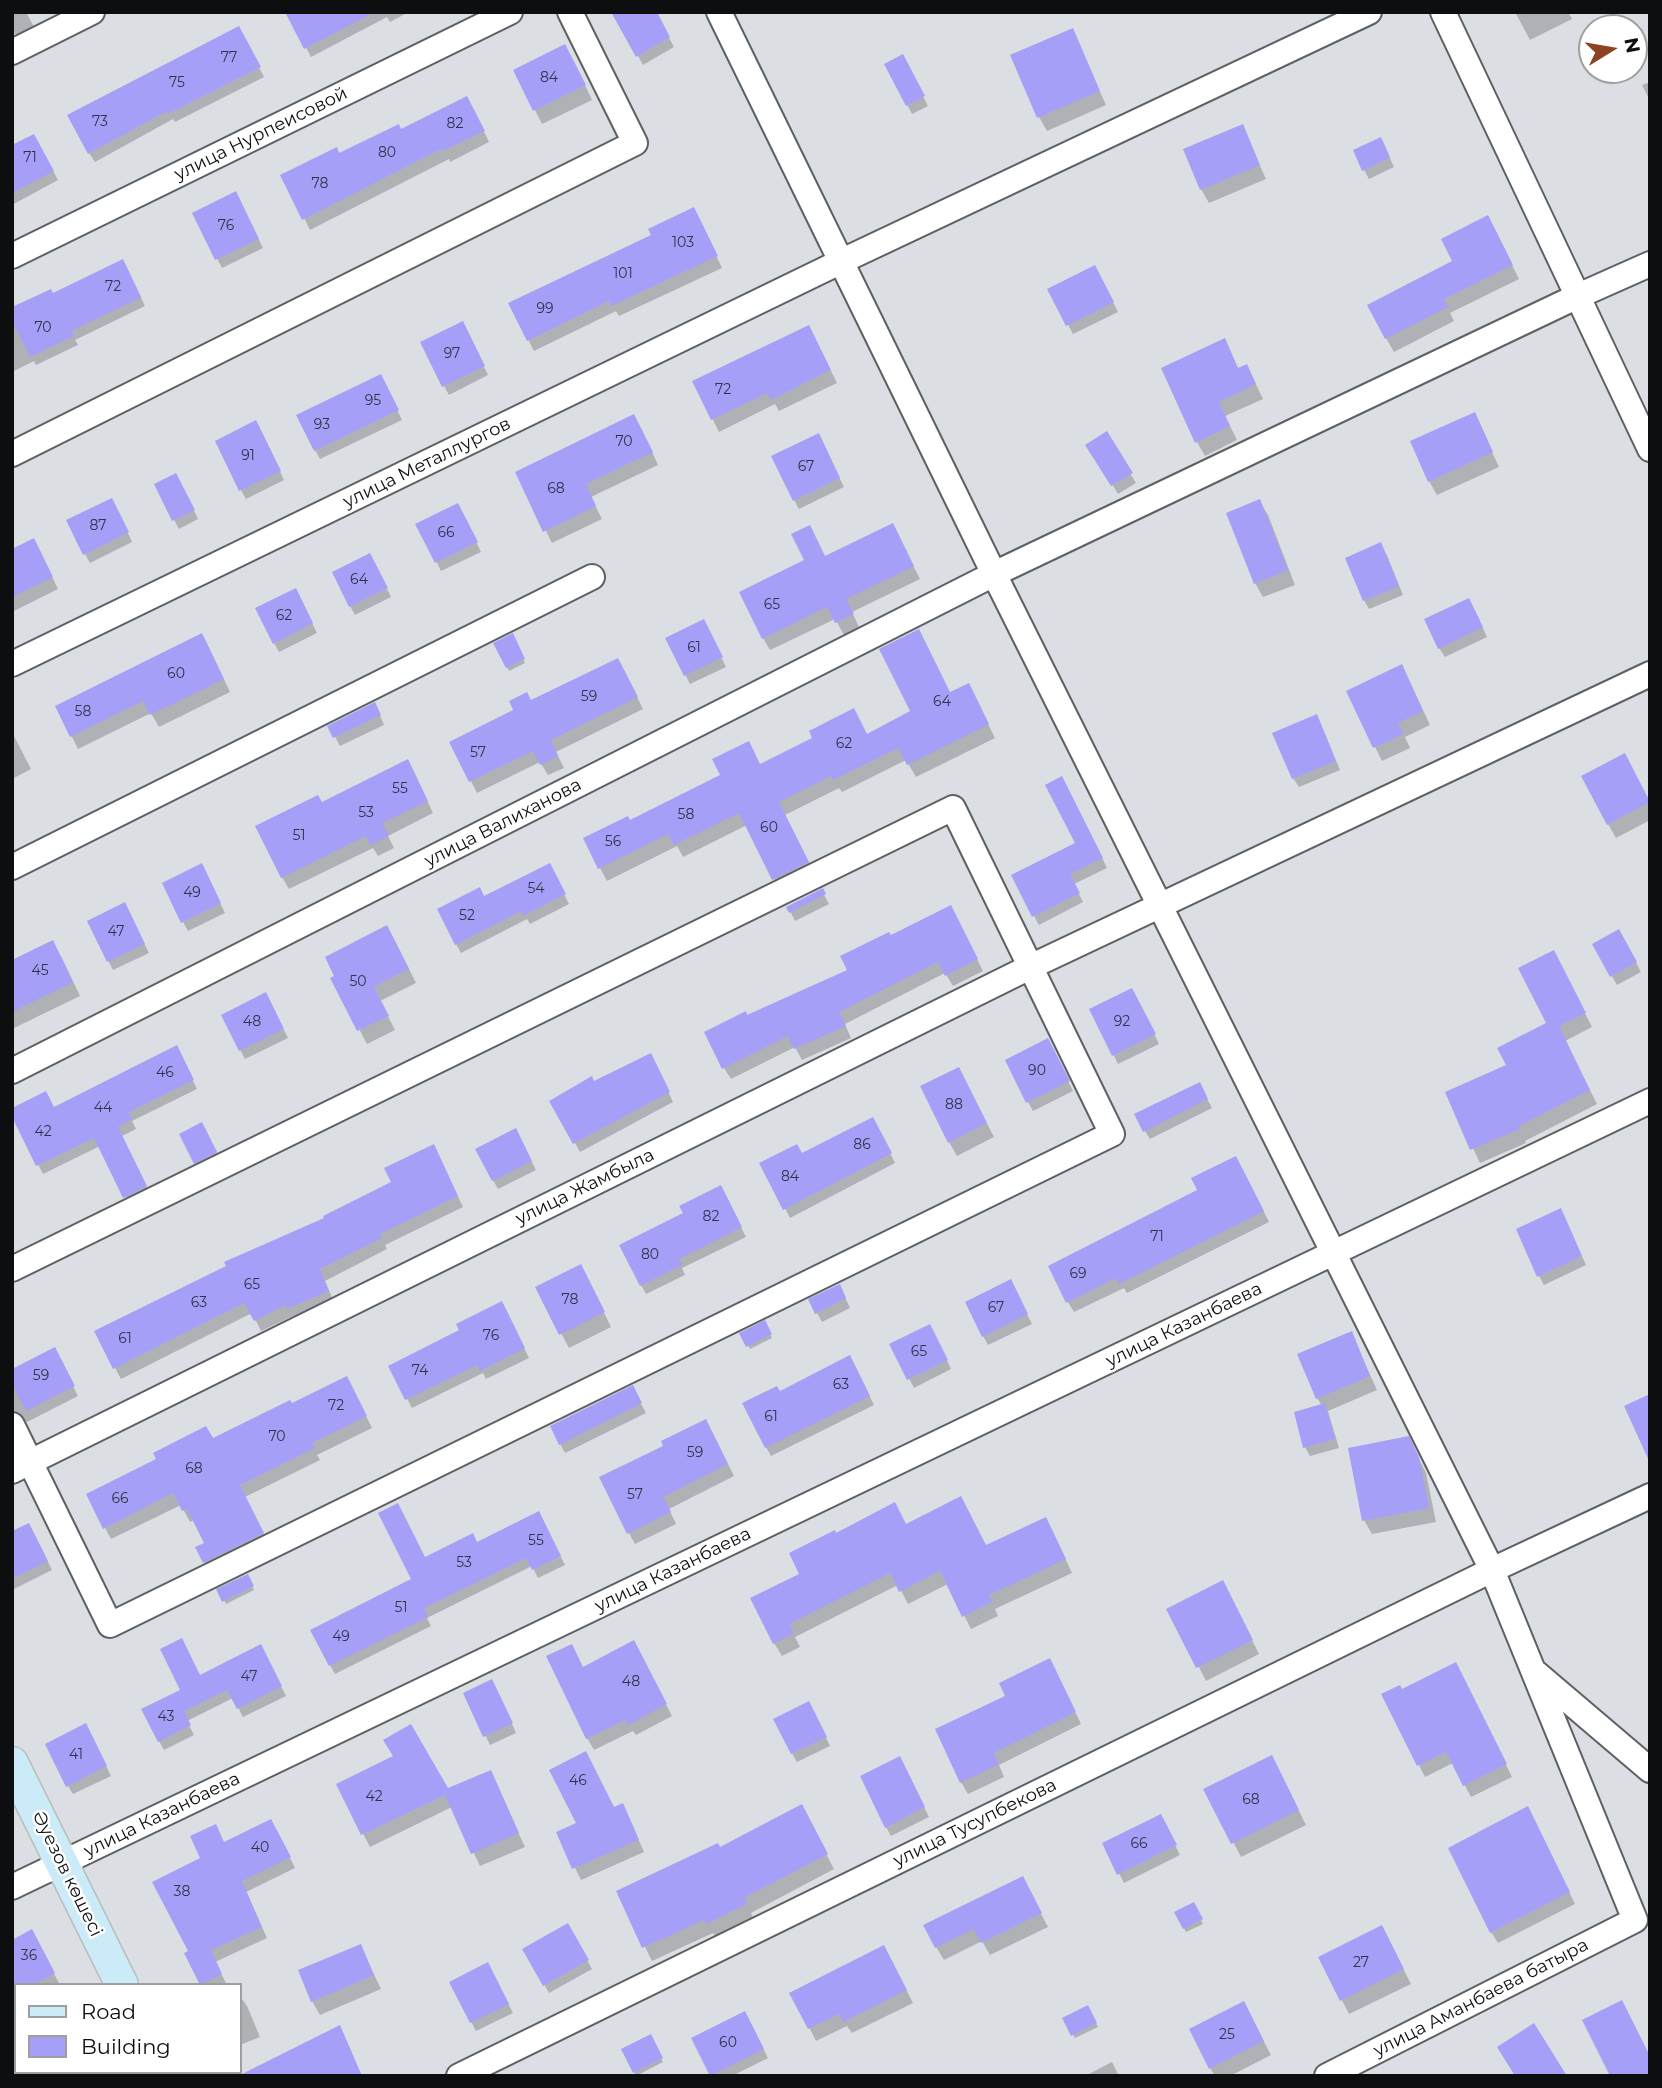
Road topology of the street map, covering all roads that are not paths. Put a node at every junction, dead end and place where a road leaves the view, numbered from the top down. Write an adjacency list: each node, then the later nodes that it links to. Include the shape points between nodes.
1 (92, 12): 7 (street)
2 (510, 12): 8 (street, улица Нурпеисовой)
3 (570, 12): 13 (street, via 635,143)
4 (719, 12): 9 (street)
5 (1369, 12): 9 (street, улица Металлургов)
6 (1443, 12): 11 (street)
7 (12, 52)
8 (12, 256)
9 (842, 261): 14 (street); 16 (street, улица Металлургов)
10 (1650, 264): 11 (street, улица Валиханова)
11 (1577, 296): 12 (street); 14 (street, улица Валиханова)
12 (1650, 449)
13 (12, 454)
14 (994, 575): 19 (street); 21 (street, улица Валиханова)
15 (593, 577): 18 (street)
16 (12, 664)
17 (1650, 674): 19 (street, улица Жамбыла)
18 (12, 867)
19 (1160, 906): 20 (street, улица Жамбыла); 23 (street)
20 (1030, 967): 24 (street, via 953,808); 26 (street, улица Жамбыла); 26 (street, via 1112,1134 110,1625)
21 (12, 1072)
22 (1650, 1101): 23 (street, улица Казанбаева)
23 (1334, 1253): 28 (street); 32 (street, улица Казанбаева)
24 (12, 1269)
25 (12, 1425): 26 (street)
26 (21, 1467)
27 (1650, 1496): 28 (street, улица Тусупбекова)
28 (1492, 1570): 29 (street); 35 (street, улица Тусупбекова)
29 (1533, 1670): 31 (street); 36 (street, улица Аманбаева батыра, via 1635,1920)
30 (12, 1763): 32 (main road, Әуезов көшесі)
31 (1650, 1770)
32 (62, 1863): 33 (street, улица Казанбаева); 34 (main road, Әуезов көшесі)
33 (12, 1887)
34 (121, 1983)
35 (459, 2076)
36 (1327, 2076)

